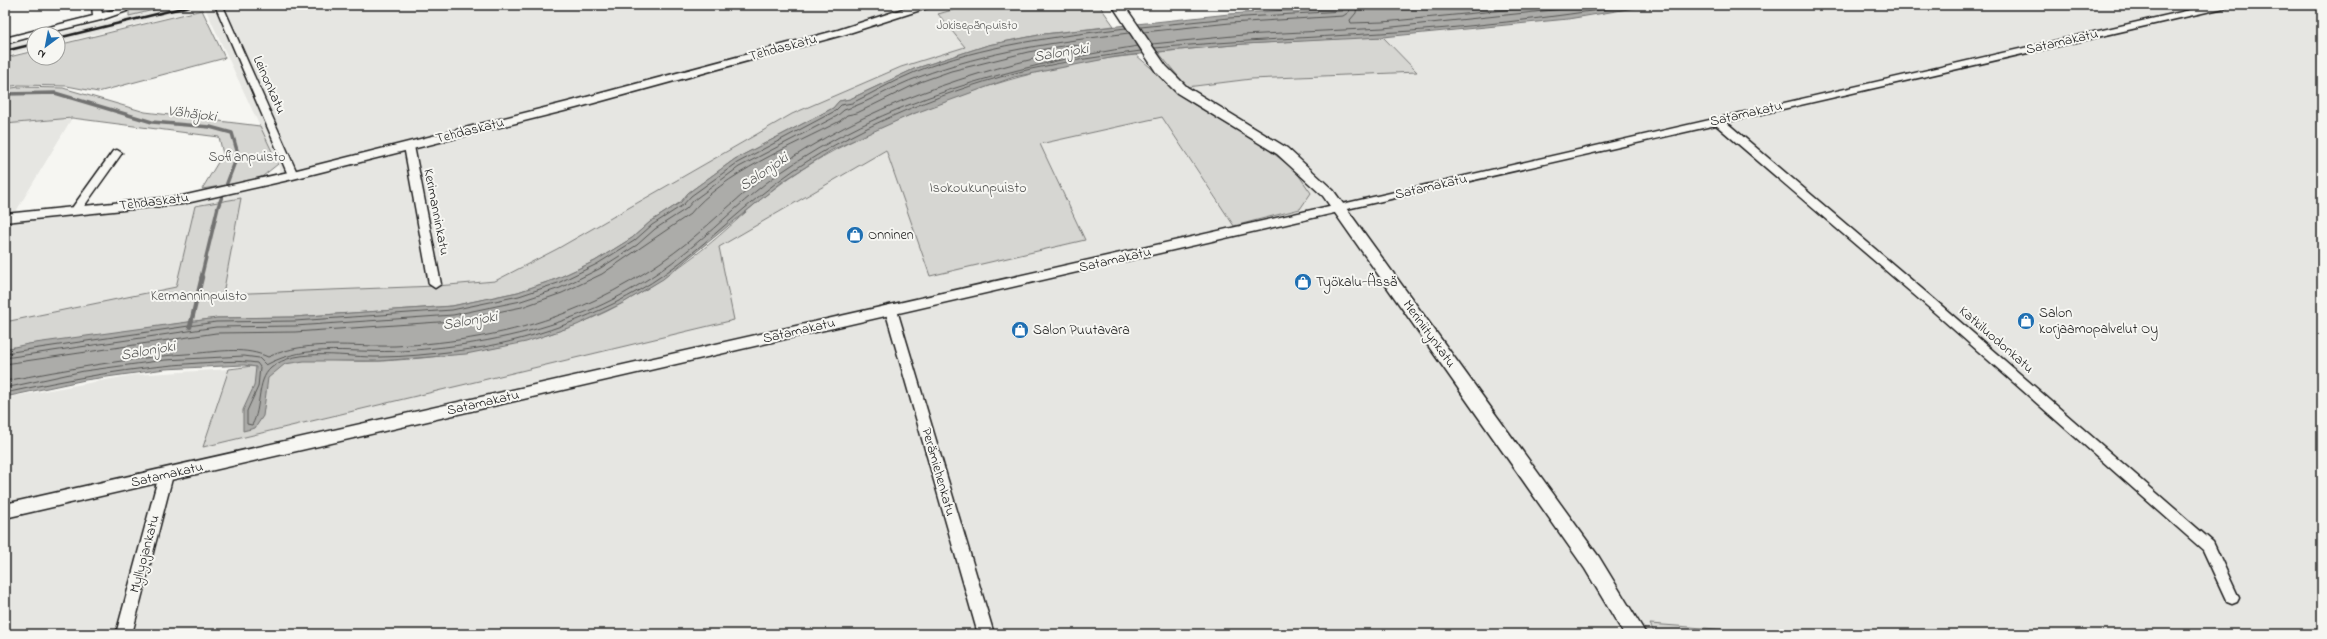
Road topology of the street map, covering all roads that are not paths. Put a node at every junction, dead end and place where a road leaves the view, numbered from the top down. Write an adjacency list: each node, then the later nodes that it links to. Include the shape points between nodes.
1 (96, 5): 7 (street)
2 (926, 5): 10 (street, Tehdaskatu, via 827,36)
3 (2224, 5): 9 (street, Satamakatu)
4 (219, 6): 12 (street, Leinonkatu)
5 (1119, 7): 13 (main road, Meriniitynkatu, via 1161,69 1182,90 1282,151 1328,193)
6 (122, 12): 7 (street)
7 (98, 18): 8 (street)
8 (5, 41)
9 (1718, 121): 13 (street, Satamakatu); 20 (street, Katkiluodonkatu, via 2208,546)
10 (408, 146): 12 (street, Tehdaskatu); 16 (street, Kerimanninkatu)
11 (117, 153): 14 (street)
12 (293, 175): 14 (street, Tehdaskatu, via 182,200)
13 (1338, 208): 17 (street, Satamakatu); 23 (main road, Meriniitynkatu, via 1592,563)
14 (76, 210): 15 (street, Tehdaskatu)
15 (5, 218)
16 (435, 284)
17 (891, 310): 18 (street, Satamakatu); 22 (street, Perämiehenkatu)
18 (166, 475): 19 (street, Satamakatu); 21 (street, Myllyojankatu)
19 (5, 511)
20 (2232, 598)
21 (124, 634)
22 (986, 634)
23 (1635, 634)

